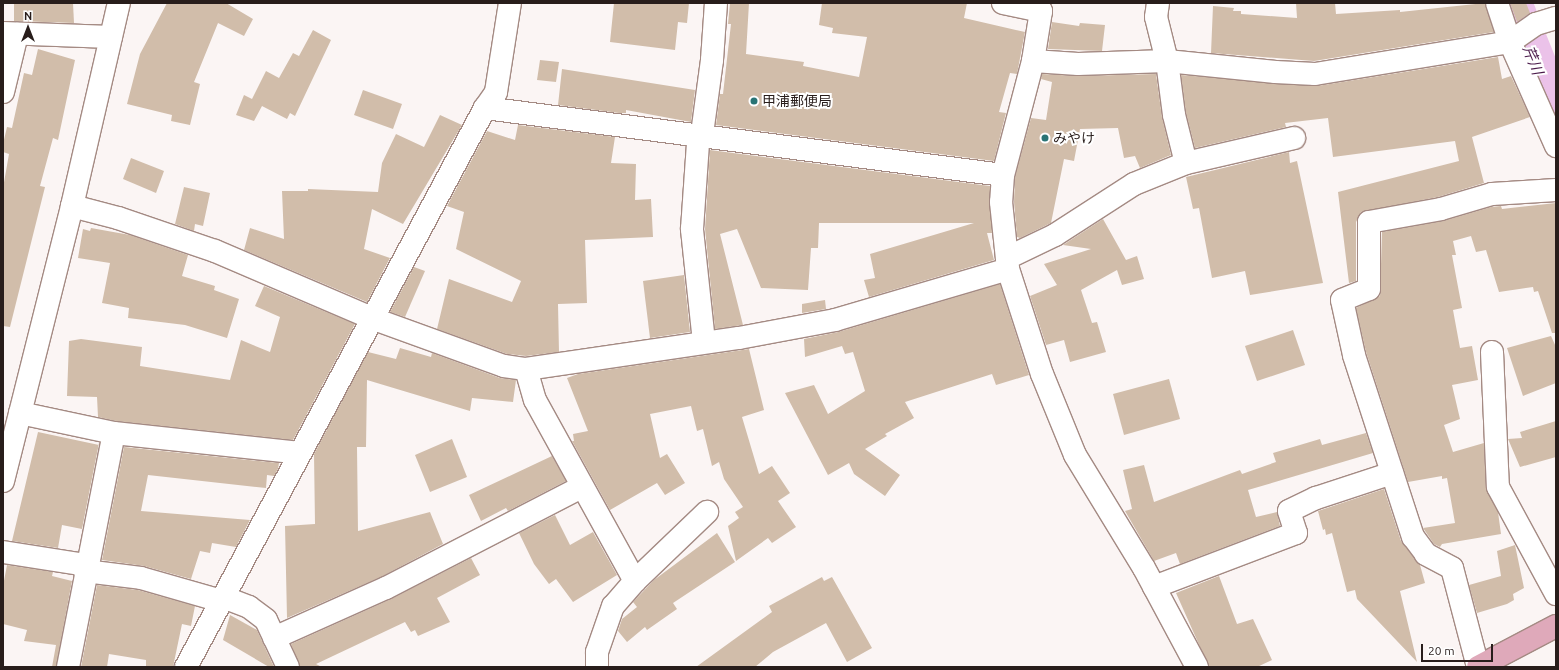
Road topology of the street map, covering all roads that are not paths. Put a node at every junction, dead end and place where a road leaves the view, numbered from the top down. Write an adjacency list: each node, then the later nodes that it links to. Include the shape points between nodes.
1 (119, 3): 9 (street)
2 (510, 3): 14 (street, via 496,92)
3 (716, 3): 15 (street, via 712,60)
4 (1003, 3): 11 (street, via 1041,11)
5 (1158, 3): 12 (street, via 1156,17)
6 (1497, 3): 10 (street)
7 (1546, 21): 10 (street)
8 (10, 33): 9 (street); 13 (street)
9 (111, 37): 21 (street)
10 (1510, 42): 12 (street, via 1315,74); 17 (street)
11 (1033, 61): 12 (street, via 1078,64); 19 (street)
12 (1167, 61): 18 (street, via 1174,115)
13 (3, 92)
14 (485, 108): 15 (street); 23 (street)
15 (702, 134): 19 (street); 24 (street, via 698,143 692,229)
16 (1294, 138): 18 (street)
17 (1556, 146)
18 (1186, 163): 22 (street, via 1134,184)
19 (1003, 175): 22 (street, via 1001,202)
20 (1556, 190): 30 (street, via 1492,194 1440,209 1369,222 1369,289 1342,300 1354,355)
21 (72, 206): 23 (street, via 118,218 215,251); 27 (street)
22 (1007, 263): 24 (street, via 835,320); 37 (street, via 1042,374 1075,455)
23 (374, 319): 26 (street, via 504,366); 29 (street)
24 (704, 342): 26 (street)
25 (1492, 352): 38 (street, via 1498,487)
26 (526, 369): 32 (street, via 536,400)
27 (20, 413): 28 (street); 31 (street)
28 (114, 433): 29 (street); 35 (street)
29 (300, 453): 39 (street)
30 (1392, 473): 37 (street, via 1316,498 1290,511 1296,533); 47 (street, via 1413,537 1426,554 1452,568)
31 (3, 481)
32 (582, 487): 36 (street); 41 (street, via 386,588)
33 (707, 512): 36 (street)
34 (3, 552): 35 (street)
35 (86, 568): 39 (street, via 141,578); 42 (street)
36 (635, 581): 45 (street, via 613,606 597,652)
37 (1154, 587): 46 (street)
38 (1556, 594)
39 (222, 599): 41 (street, via 249,607 266,620); 43 (street)
40 (1556, 626): 47 (main road)
41 (274, 638): 44 (street)
42 (68, 667)
43 (186, 667)
44 (288, 667)
45 (597, 667)
46 (1197, 667)
47 (1478, 667)

